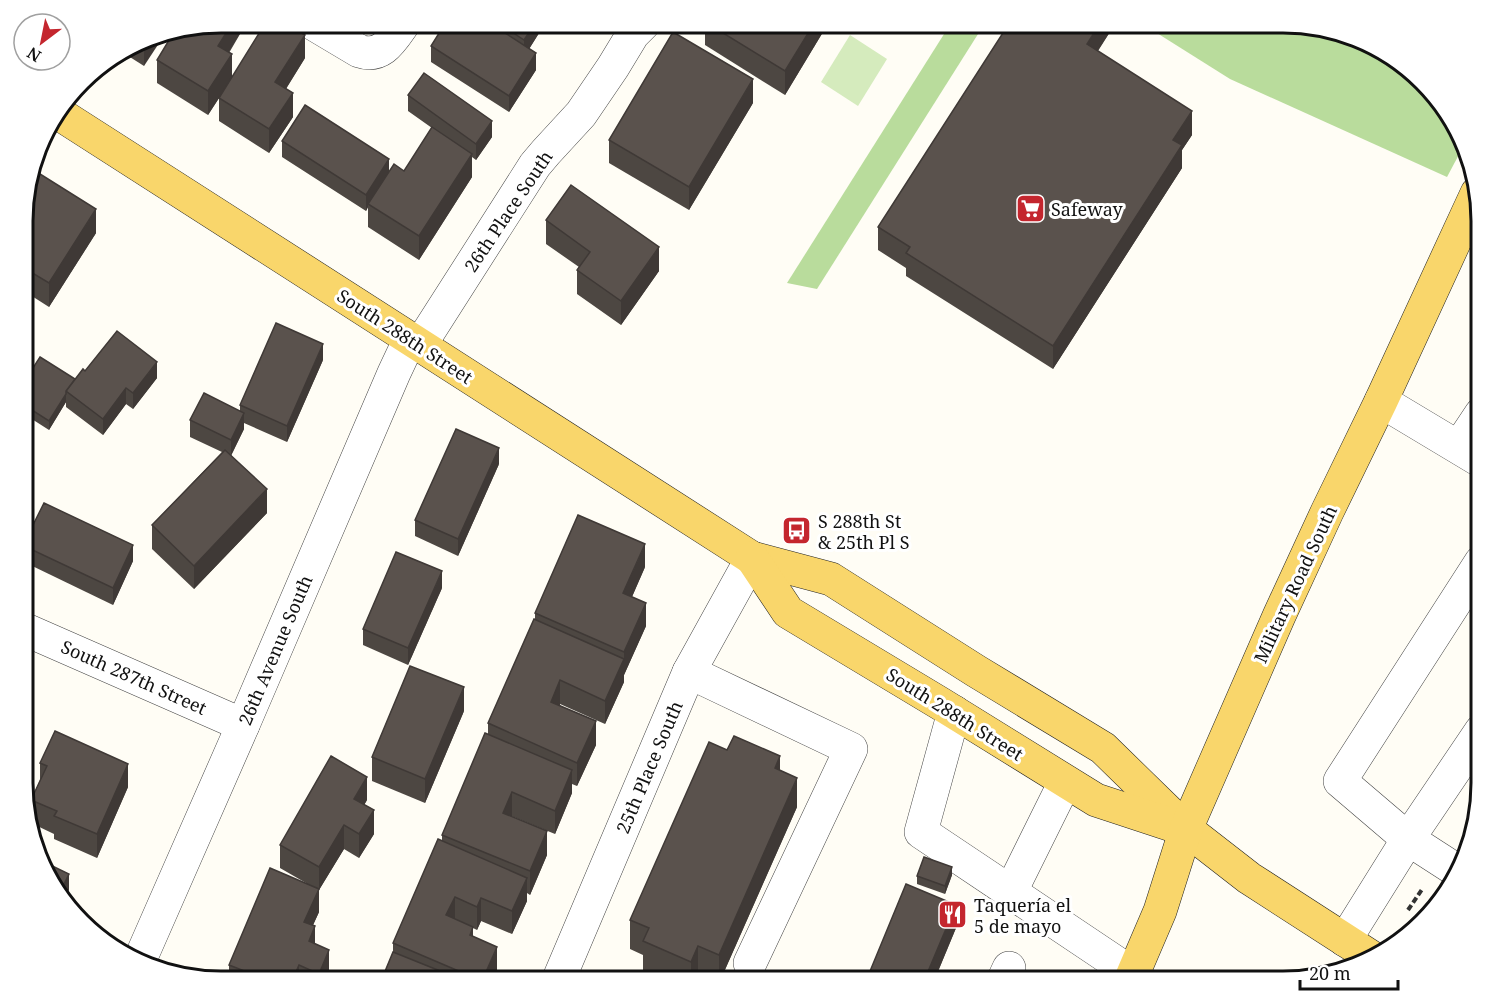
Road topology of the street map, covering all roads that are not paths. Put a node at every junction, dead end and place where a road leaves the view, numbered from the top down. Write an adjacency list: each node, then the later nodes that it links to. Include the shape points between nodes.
1 (330, 33): 2 (street, via 367,54 381,50)
2 (396, 33)
3 (633, 33): 6 (street, 26th Place South, via 581,114 535,165)
4 (65, 117): 6 (main road, South 288th Street)
5 (1471, 207): 7 (main road, Military Road South)
6 (415, 342): 9 (main road, South 288th Street); 14 (street, 26th Avenue South, via 390,384)
7 (1381, 401): 8 (street); 17 (main road, Military Road South, via 1279,616)
8 (1470, 454)
9 (752, 558): 12 (street, 25th Place South); 13 (main road, South 288th Street, via 788,612); 17 (main road, South 288th Street, via 831,579 1103,748)
10 (1471, 578): 18 (street, via 1340,781)
11 (33, 633): 14 (street, South 287th Street)
12 (689, 672): 24 (street, via 851,749); 25 (street, 25th Place South)
13 (954, 712): 16 (main road, South 288th Street); 20 (street, via 921,832)
14 (243, 725): 23 (street, 26th Avenue South)
15 (1471, 746): 18 (street)
16 (1065, 782): 17 (main road, South 288th Street, via 1096,800); 20 (street)
17 (1186, 829): 21 (main road, South 288th Street, via 1249,878); 27 (main road, Military Road South, via 1160,911)
18 (1408, 839): 19 (street); 21 (street)
19 (1451, 867)
20 (1011, 891): 26 (street)
21 (1346, 939): 22 (main road, South 288th Street)
22 (1365, 952)
23 (143, 954)
24 (750, 963)
25 (562, 971)
26 (1123, 971)
27 (1134, 971)

